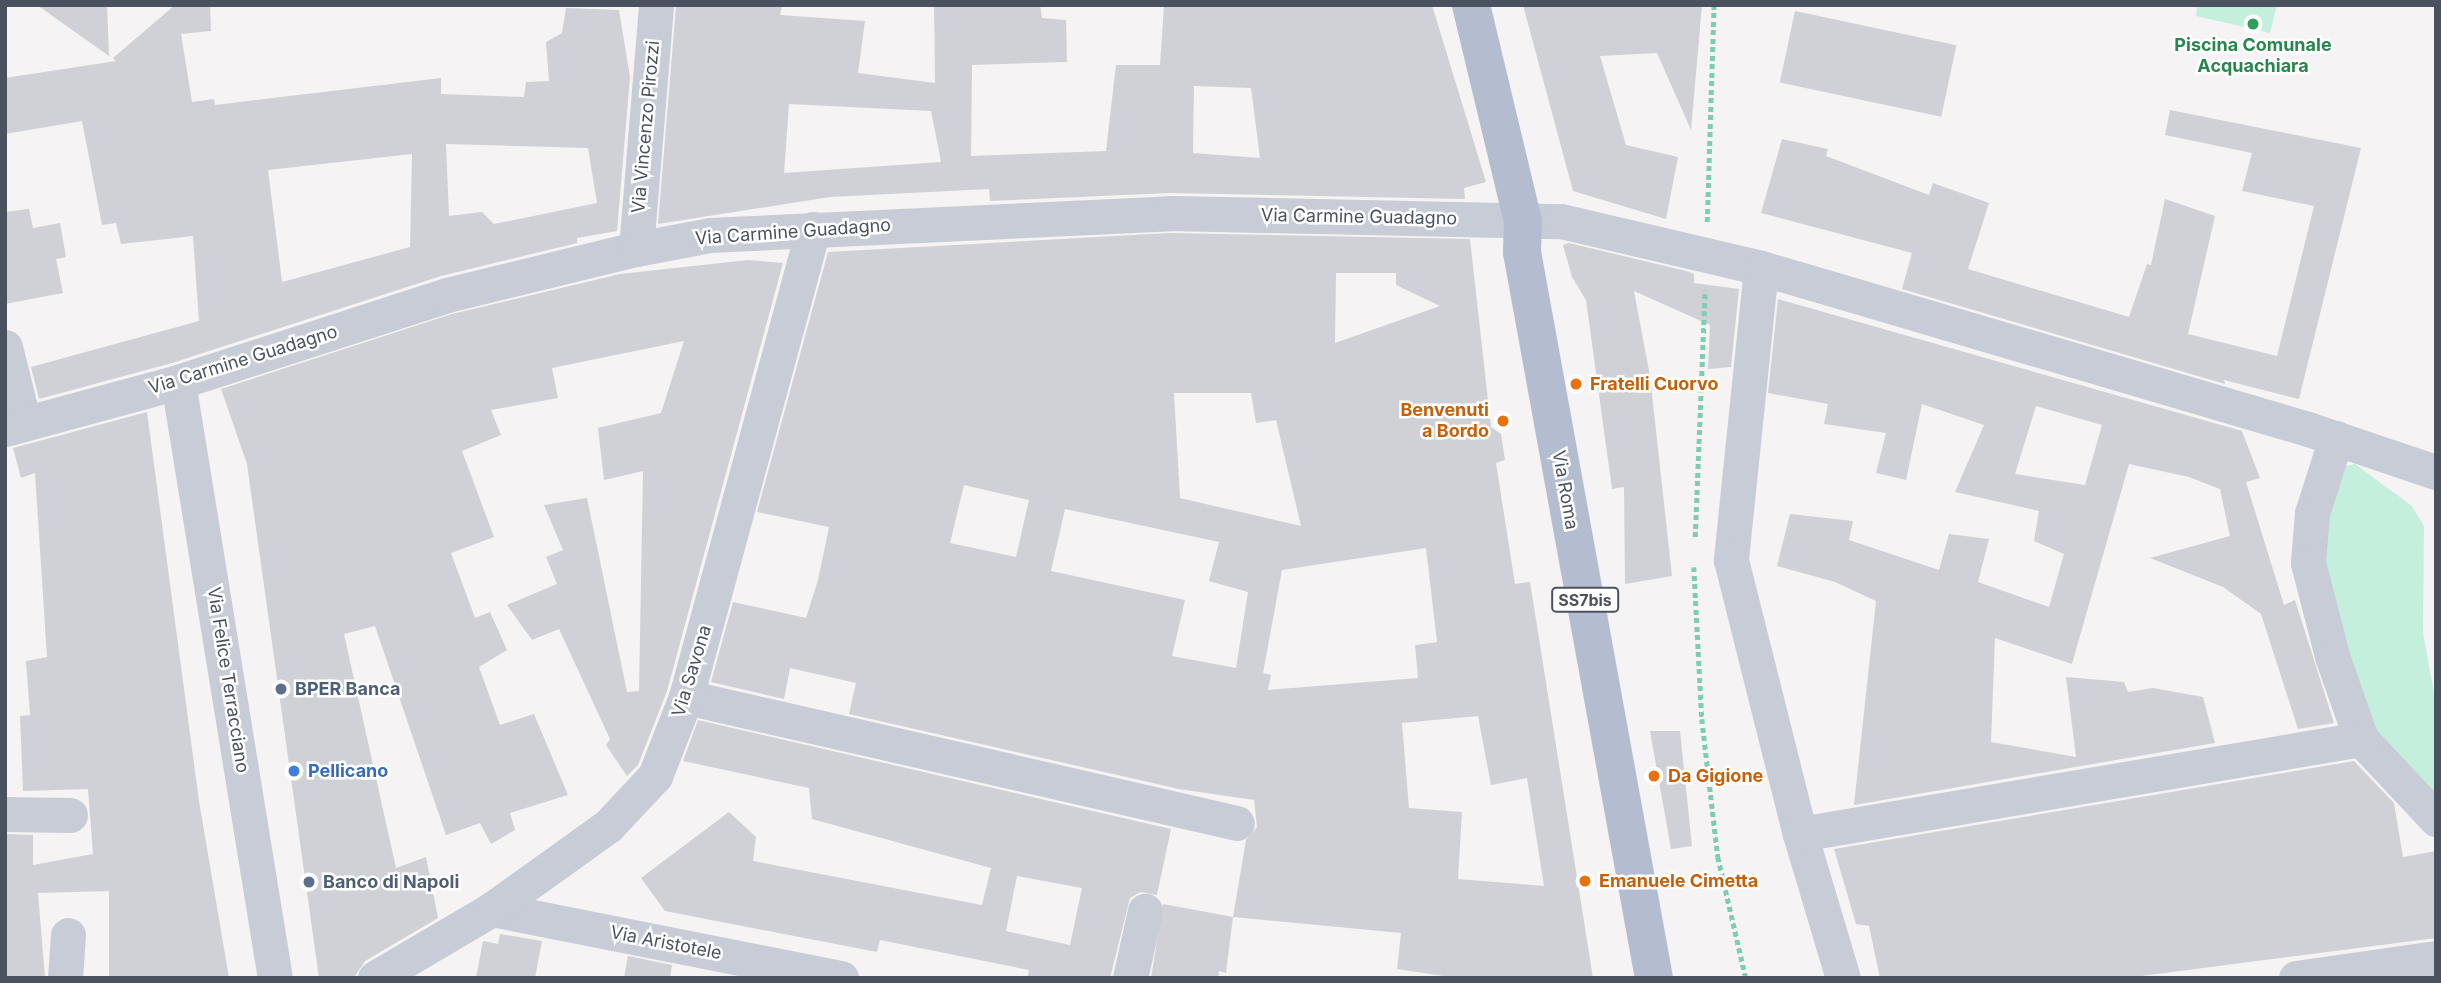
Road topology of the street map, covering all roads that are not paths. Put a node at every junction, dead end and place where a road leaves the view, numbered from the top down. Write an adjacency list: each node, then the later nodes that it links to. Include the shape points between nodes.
1 (656, 5): 5 (street, Via Vincenzo Pirozzi)
2 (1471, 5): 3 (main road, Via Roma / SS7bis)
3 (1523, 222): 4 (street, Via Carmine Guadagno, via 1170,213); 6 (street, Via Carmine Guadagno, via 1561,221); 28 (main road, Via Roma / SS7bis, via 1522,252)
4 (813, 229): 5 (street, Via Carmine Guadagno, via 710,235); 12 (street, Via Savona)
5 (636, 249): 8 (street, Via Carmine Guadagno, via 447,295)
6 (1761, 268): 10 (street, Via Carmine Guadagno); 18 (street, via 1731,559)
7 (5, 347): 9 (street)
8 (178, 382): 9 (street, Via Carmine Guadagno); 24 (street, Via Felice Terracciano)
9 (14, 426)
10 (2322, 434): 11 (street, Via Carmine Guadagno); 13 (street, via 2308,563 2332,656)
11 (2436, 472)
12 (686, 698): 17 (street); 19 (street, Via Savona, via 655,776 608,826)
13 (2361, 739): 16 (street); 18 (street)
14 (5, 814): 15 (street)
15 (70, 815)
16 (2436, 819)
17 (1237, 824)
18 (1800, 834): 29 (street)
19 (492, 909): 25 (street, Via Savona); 26 (street, Via Aristotele)
20 (1144, 911): 27 (street)
21 (68, 935): 23 (street)
22 (2436, 958): 30 (street)
23 (65, 978)
24 (275, 978)
25 (375, 978)
26 (841, 978)
27 (1130, 978)
28 (1654, 978)
29 (1843, 978)
30 (2296, 978)

